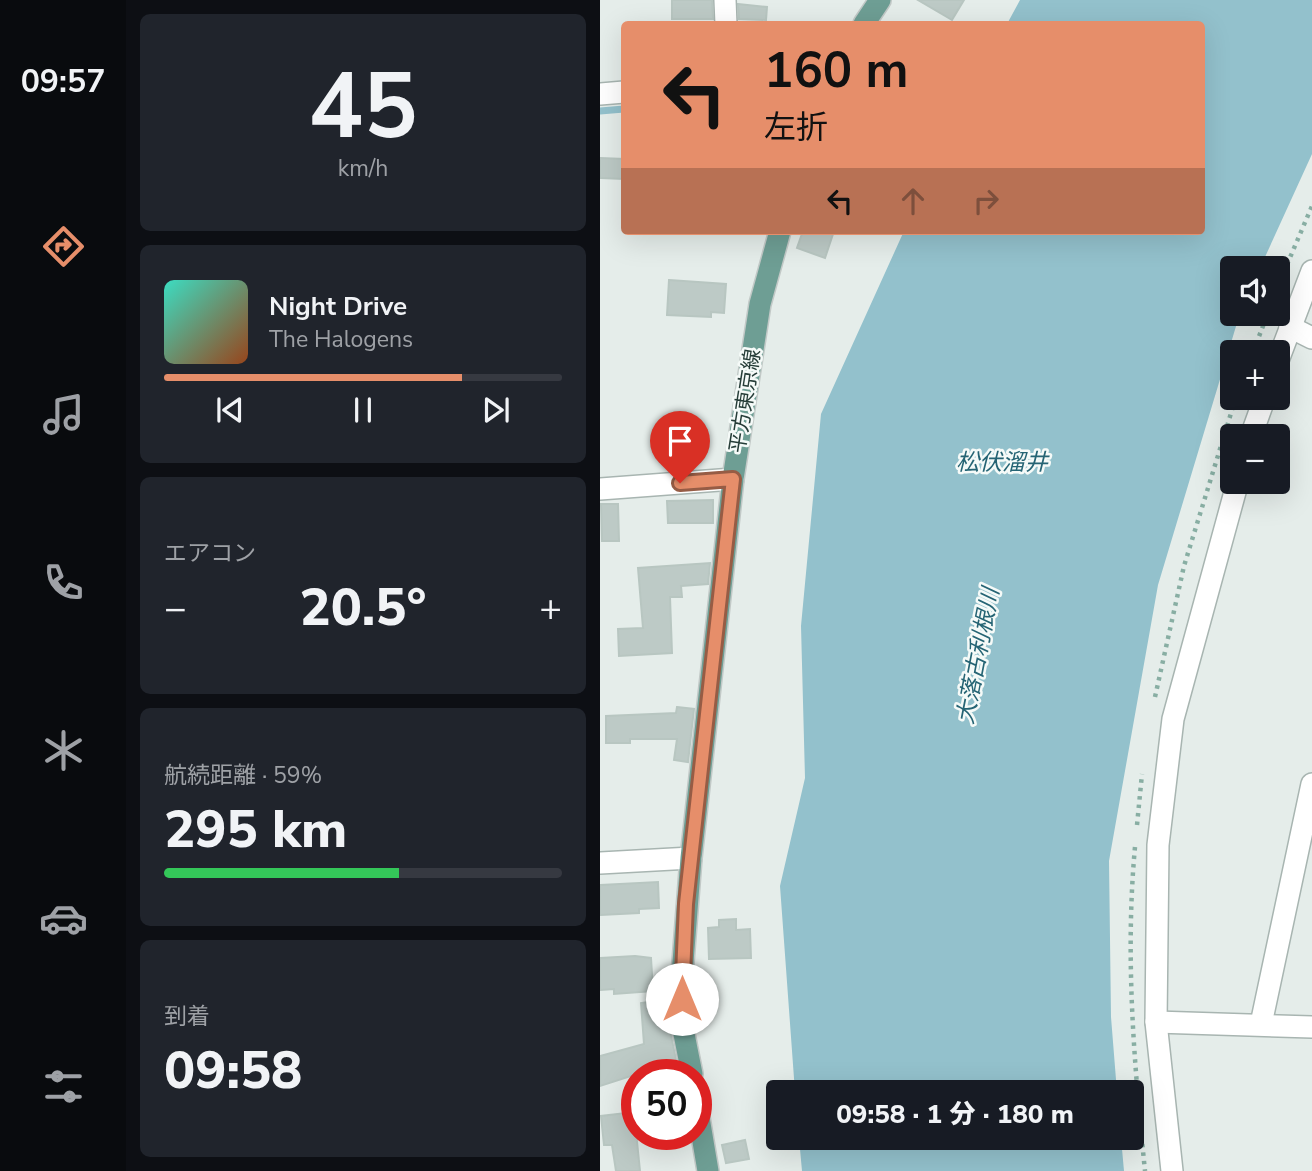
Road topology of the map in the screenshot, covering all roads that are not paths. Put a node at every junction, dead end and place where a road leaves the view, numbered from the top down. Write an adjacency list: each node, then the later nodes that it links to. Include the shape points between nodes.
1 (725, 0): 3 (street)
2 (880, 0): 4 (main road)
3 (726, 21)
4 (866, 21)
5 (621, 92): 6 (street)
6 (600, 94)
7 (779, 235): 12 (main road, 平方東京線, via 760,304)
8 (1312, 271): 9 (street)
9 (1290, 327): 10 (street); 11 (street)
10 (1312, 338)
11 (1285, 340)
12 (733, 479): 13 (street); 16 (main road, 平方東京線)
13 (600, 489)
14 (1234, 494): 18 (street, via 1173,719 1158,845)
15 (1312, 783): 19 (street)
16 (691, 858): 17 (street); 21 (main road, 平方東京線, via 682,975 682,1024)
17 (600, 863)
18 (1156, 1022): 19 (street); 24 (street)
19 (1261, 1024): 20 (street)
20 (1312, 1027)
21 (689, 1059)
22 (704, 1150): 23 (main road)
23 (708, 1171)
24 (1172, 1171)

